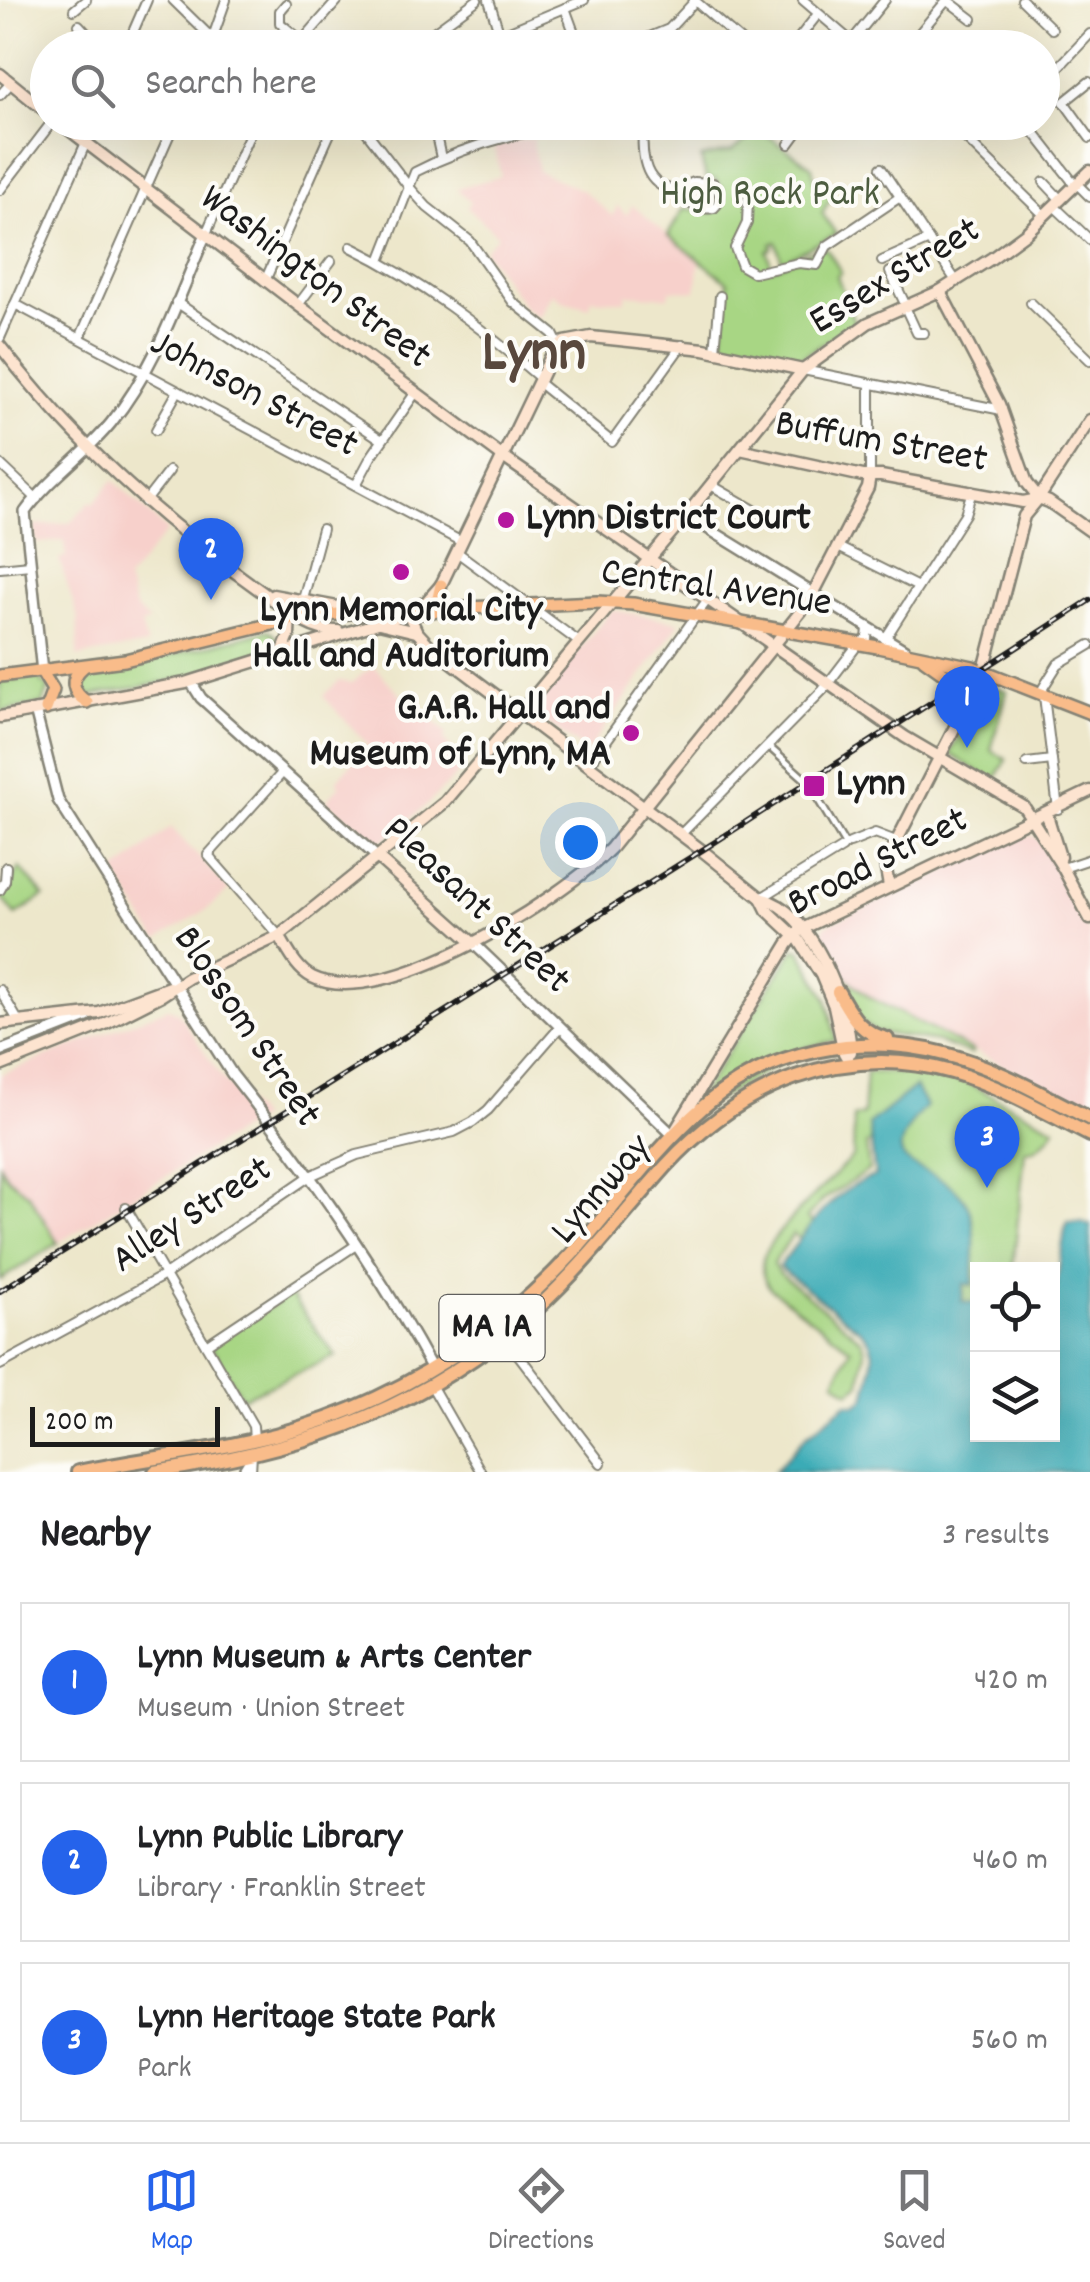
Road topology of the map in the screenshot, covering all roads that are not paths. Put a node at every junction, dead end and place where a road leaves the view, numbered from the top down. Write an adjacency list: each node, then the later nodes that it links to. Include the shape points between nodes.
1 (86, 0): 16 (street)
2 (146, 0): 22 (street)
3 (173, 0): 23 (street)
4 (226, 0): 24 (street)
5 (477, 0): 27 (street)
6 (489, 0): 28 (street)
7 (584, 0): 15 (street)
8 (694, 0): 31 (street); 32 (street)
9 (803, 0): 17 (street)
10 (885, 0): 35 (street)
11 (947, 0): 18 (street); 36 (street)
12 (1022, 0): 20 (street)
13 (335, 1): 26 (street)
14 (286, 4): 25 (street, via 280,23)
15 (565, 8): 29 (street); 30 (street)
16 (74, 10)
17 (818, 14): 33 (street); 34 (street)
18 (972, 19)
19 (79, 26): 21 (street)
20 (1052, 29)
21 (83, 30)
22 (134, 30)
23 (199, 30)
24 (215, 30)
25 (286, 30)
26 (311, 30)
27 (436, 30)
28 (498, 30)
29 (512, 30)
30 (573, 30)
31 (668, 30)
32 (728, 30)
33 (805, 30)
34 (837, 30)
35 (865, 30)
36 (922, 30)
37 (1088, 40): 38 (street)
38 (1060, 68)
39 (0, 74): 41 (main road)
40 (1090, 82): 44 (street, via 1064,102)
41 (11, 83): 42 (street); 43 (main road)
42 (0, 95)
43 (30, 98)
44 (1090, 138)
45 (40, 140): 66 (street)
46 (79, 140): 59 (main road, Washington Street)
47 (88, 140): 59 (street)
48 (168, 140): 67 (street)
49 (248, 140): 74 (street)
50 (327, 140): 82 (street)
51 (374, 140): 65 (street)
52 (437, 140): 60 (street)
53 (495, 140): 60 (street)
54 (642, 140): 68 (street, via 650,180)
55 (792, 140): 58 (street)
56 (967, 140): 73 (street)
57 (1040, 140): 64 (street)
58 (789, 144)
59 (86, 145): 67 (main road, Washington Street); 88 (street)
60 (441, 158): 65 (street, via 415,172)
61 (880, 168): 69 (street)
62 (1090, 171): 64 (main road, Essex Street)
63 (1044, 182): 72 (street)
64 (1076, 185): 70 (street); 72 (main road, Essex Street)
65 (409, 186): 78 (street); 94 (street, via 470,241 514,302)
66 (0, 190)
67 (146, 190): 74 (main road, Washington Street); 92 (street)
68 (676, 190): 68 (street, via 698,208 714,208 720,200 713,183)
69 (900, 197): 71 (street, via 827,246 817,264 763,273 742,266 735,248 747,223); 75 (street)
70 (1090, 197)
71 (748, 199)
72 (1057, 203): 73 (main road, Essex Street); 76 (street)
73 (1044, 216): 83 (main road, Essex Street)
74 (205, 236): 82 (main road, Washington Street); 86 (street)
75 (928, 240): 80 (street); 83 (street)
76 (1090, 240)
77 (351, 246): 78 (street)
78 (380, 260): 100 (street, via 491,336)
79 (331, 261): 89 (street)
80 (882, 261)
81 (890, 272): 90 (street)
82 (265, 281): 89 (main road, Washington Street)
83 (956, 281): 84 (main road, Essex Street)
84 (940, 290): 90 (main road, Essex Street); 104 (main road)
85 (720, 296): 96 (street)
86 (176, 302): 99 (street); 107 (street)
87 (1031, 303): 97 (street)
88 (15, 304): 92 (street, Johnson Street); 93 (street)
89 (298, 306): 103 (main road, Washington Street)
90 (905, 306): 91 (street, via 917,333); 98 (main road, Essex Street, via 868,323)
91 (924, 333)
92 (80, 338): 99 (street, Johnson Street)
93 (0, 342): 108 (main road)
94 (559, 346): 95 (main road, Essex Street, via 584,337); 100 (main road)
95 (682, 346): 96 (main road, Essex Street); 100 (street, via 612,442)
96 (715, 351): 98 (main road, Essex Street)
97 (1090, 360)
98 (803, 370): 101 (street); 109 (main road)
99 (144, 372): 102 (street, Johnson Street); 108 (street)
100 (540, 381): 110 (main road)
101 (870, 384): 104 (street); 113 (street)
102 (178, 390): 106 (street); 114 (street, Johnson Street)
103 (416, 392): 107 (street); 110 (main road, Washington Street)
104 (1002, 410): 117 (main road, via 1026,480)
105 (1090, 420): 117 (main road)
106 (156, 430)
107 (382, 440): 114 (street)
108 (88, 446): 118 (street); 119 (main road)
109 (740, 449): 113 (main road, Buffum Street); 115 (main road)
110 (503, 457): 124 (main road); 126 (main road, Washington Street)
111 (0, 464): 118 (street)
112 (169, 471): 119 (street)
113 (870, 476): 116 (main road, Buffum Street); 125 (main road)
114 (356, 485): 124 (street, Johnson Street)
115 (712, 485): 120 (main road); 121 (street)
116 (972, 491): 117 (main road, Buffum Street, via 1026,502); 130 (street, via 965,514)
117 (1040, 498): 123 (main road); 153 (main road, via 1019,534)
118 (37, 499): 127 (street, via 25,512)
119 (145, 502): 136 (main road, via 186,538)
120 (686, 515): 126 (main road); 131 (street)
121 (774, 522)
122 (322, 529): 136 (street)
123 (1090, 530)
124 (459, 547): 129 (main road); 134 (street, Johnson Street)
125 (838, 548): 130 (street); 131 (main road)
126 (649, 558): 132 (main road, Washington Street); 133 (main road)
127 (30, 565): 128 (street); 154 (street)
128 (0, 568)
129 (441, 585): 135 (main road, via 438,602); 137 (main road)
130 (918, 587): 145 (street)
131 (814, 594): 141 (street); 143 (main road)
132 (708, 599): 138 (street); 140 (main road, Washington Street)
133 (612, 602): 134 (main road, Central Avenue); 138 (main road, Central Avenue); 146 (main road)
134 (528, 605): 135 (main road, Central Avenue); 146 (street, Johnson Street)
135 (444, 608): 137 (main road, Central Avenue)
136 (294, 610): 139 (main road, Central Avenue); 142 (main road, via 318,630); 150 (main road); 152 (main road, Central Avenue)
137 (407, 611): 139 (main road, Central Avenue); 144 (main road)
138 (696, 616): 140 (main road, Central Avenue); 169 (street)
139 (364, 618): 142 (main road); 144 (main road)
140 (742, 624): 143 (main road, Central Avenue); 149 (main road, Washington Street)
141 (868, 628): 145 (street); 147 (street)
142 (349, 630): 150 (main road)
143 (785, 631): 147 (main road, Central Avenue); 149 (main road)
144 (417, 632): 163 (main road)
145 (885, 638): 151 (street)
146 (579, 642): 163 (main road)
147 (859, 643): 151 (main road, Central Avenue); 157 (street)
148 (1090, 645): 158 (street, via 1058,664)
149 (773, 646): 157 (main road, Washington Street); 174 (main road)
150 (282, 654): 156 (main road)
151 (914, 654): 153 (main road, Central Avenue); 161 (main road, via 962,686)
152 (83, 667): 154 (main road, Central Avenue); 159 (main road, via 73,685)
153 (978, 669): 158 (main road, Central Avenue); 161 (main road)
154 (42, 672): 155 (main road, Central Avenue); 160 (main road, via 53,690)
155 (0, 676)
156 (191, 682): 159 (main road); 170 (street, Pleasant Street)
157 (828, 684): 165 (street); 166 (main road, Washington Street)
158 (1043, 694): 162 (main road, Central Avenue); 167 (street)
159 (87, 702): 160 (main road)
160 (40, 710): 164 (main road); 192 (street, Blossom Street, via 58,800)
161 (961, 713): 166 (main road)
162 (1090, 713)
163 (520, 714): 169 (main road); 180 (main road, via 445,802)
164 (0, 716)
165 (768, 746): 171 (street); 177 (street)
166 (939, 757): 176 (main road, Washington Street, via 1022,806); 178 (main road)
167 (1052, 760): 168 (street); 175 (street)
168 (1027, 763)
169 (589, 765): 174 (main road)
170 (283, 772): 180 (street, Pleasant Street); 189 (street, via 208,856)
171 (806, 780)
172 (1090, 791): 175 (main road, Broad Street)
173 (816, 796): 179 (street)
174 (643, 806): 177 (main road); 190 (main road, via 603,856)
175 (1052, 812): 176 (main road, Broad Street); 183 (main road, Washington Street)
176 (1034, 820): 183 (main road, Washington Street); 184 (main road, Broad Street)
177 (681, 834): 186 (main road)
178 (896, 841): 179 (street, via 870,834); 184 (main road, via 884,868)
179 (846, 846): 186 (street)
180 (378, 858): 189 (main road); 190 (main road, Pleasant Street)
181 (1090, 859): 183 (street)
182 (6, 867): 185 (street)
183 (1063, 868): 187 (main road, Washington Street)
184 (889, 886): 188 (main road, Broad Street)
185 (0, 890)
186 (761, 898): 188 (main road, via 776,904)
187 (1090, 920)
188 (798, 932): 191 (main road); 206 (main road, Broad Street / MA 1A)
189 (279, 936): 190 (main road, via 308,976 351,984 424,967); 192 (main road)
190 (472, 943): 198 (street, Pleasant Street)
191 (808, 946): 194 (main road); 199 (main road)
192 (174, 985): 195 (main road); 203 (main road, via 105,1024); 207 (street, Blossom Street)
193 (0, 990): 196 (street)
194 (838, 992): 199 (main road); 200 (highway, via 866,1032)
195 (99, 1013): 196 (main road); 201 (street)
196 (19, 1022): 197 (main road)
197 (0, 1024)
198 (560, 1027): 206 (street, Pleasant Street); 207 (street, Alley Street, via 474,1122)
199 (846, 1040): 200 (highway, Lynnway); 202 (main road); 206 (highway, Lynnway, via 751,1074)
200 (928, 1050): 204 (highway, Lynnway, via 987,1068)
201 (0, 1051)
202 (850, 1063): 205 (highway, Lynnway, via 954,1072); 211 (highway, Lynnway / MA 1A, via 782,1080 715,1120 577,1270)
203 (0, 1066)
204 (1090, 1119)
205 (1090, 1135)
206 (674, 1136): 214 (highway, Lynnway / MA 1A, via 542,1285)
207 (310, 1176): 209 (street, Blossom Street); 210 (street, Alley Street)
208 (126, 1208): 210 (street)
209 (356, 1245): 212 (street); 214 (street, Blossom Street)
210 (165, 1275): 212 (street); 213 (street, Alley Street)
211 (504, 1336): 214 (highway, Lynnway / MA 1A); 218 (street)
212 (206, 1345): 215 (street, via 253,1426)
213 (0, 1365)
214 (434, 1378): 215 (highway, Lynnway / MA 1A); 216 (highway, Lynnway / MA 1A, via 344,1427); 225 (street)
215 (254, 1440): 216 (street); 220 (highway, Lynnway / MA 1A)
216 (252, 1456): 217 (highway, Lynnway / MA 1A); 223 (street); 224 (street)
217 (213, 1462): 219 (highway, Lynnway / MA 1A); 222 (highway)
218 (601, 1463)
219 (177, 1470): 221 (highway, Lynnway / MA 1A)
220 (78, 1472)
221 (155, 1472)
222 (232, 1472)
223 (242, 1472)
224 (251, 1472)
225 (481, 1472)

